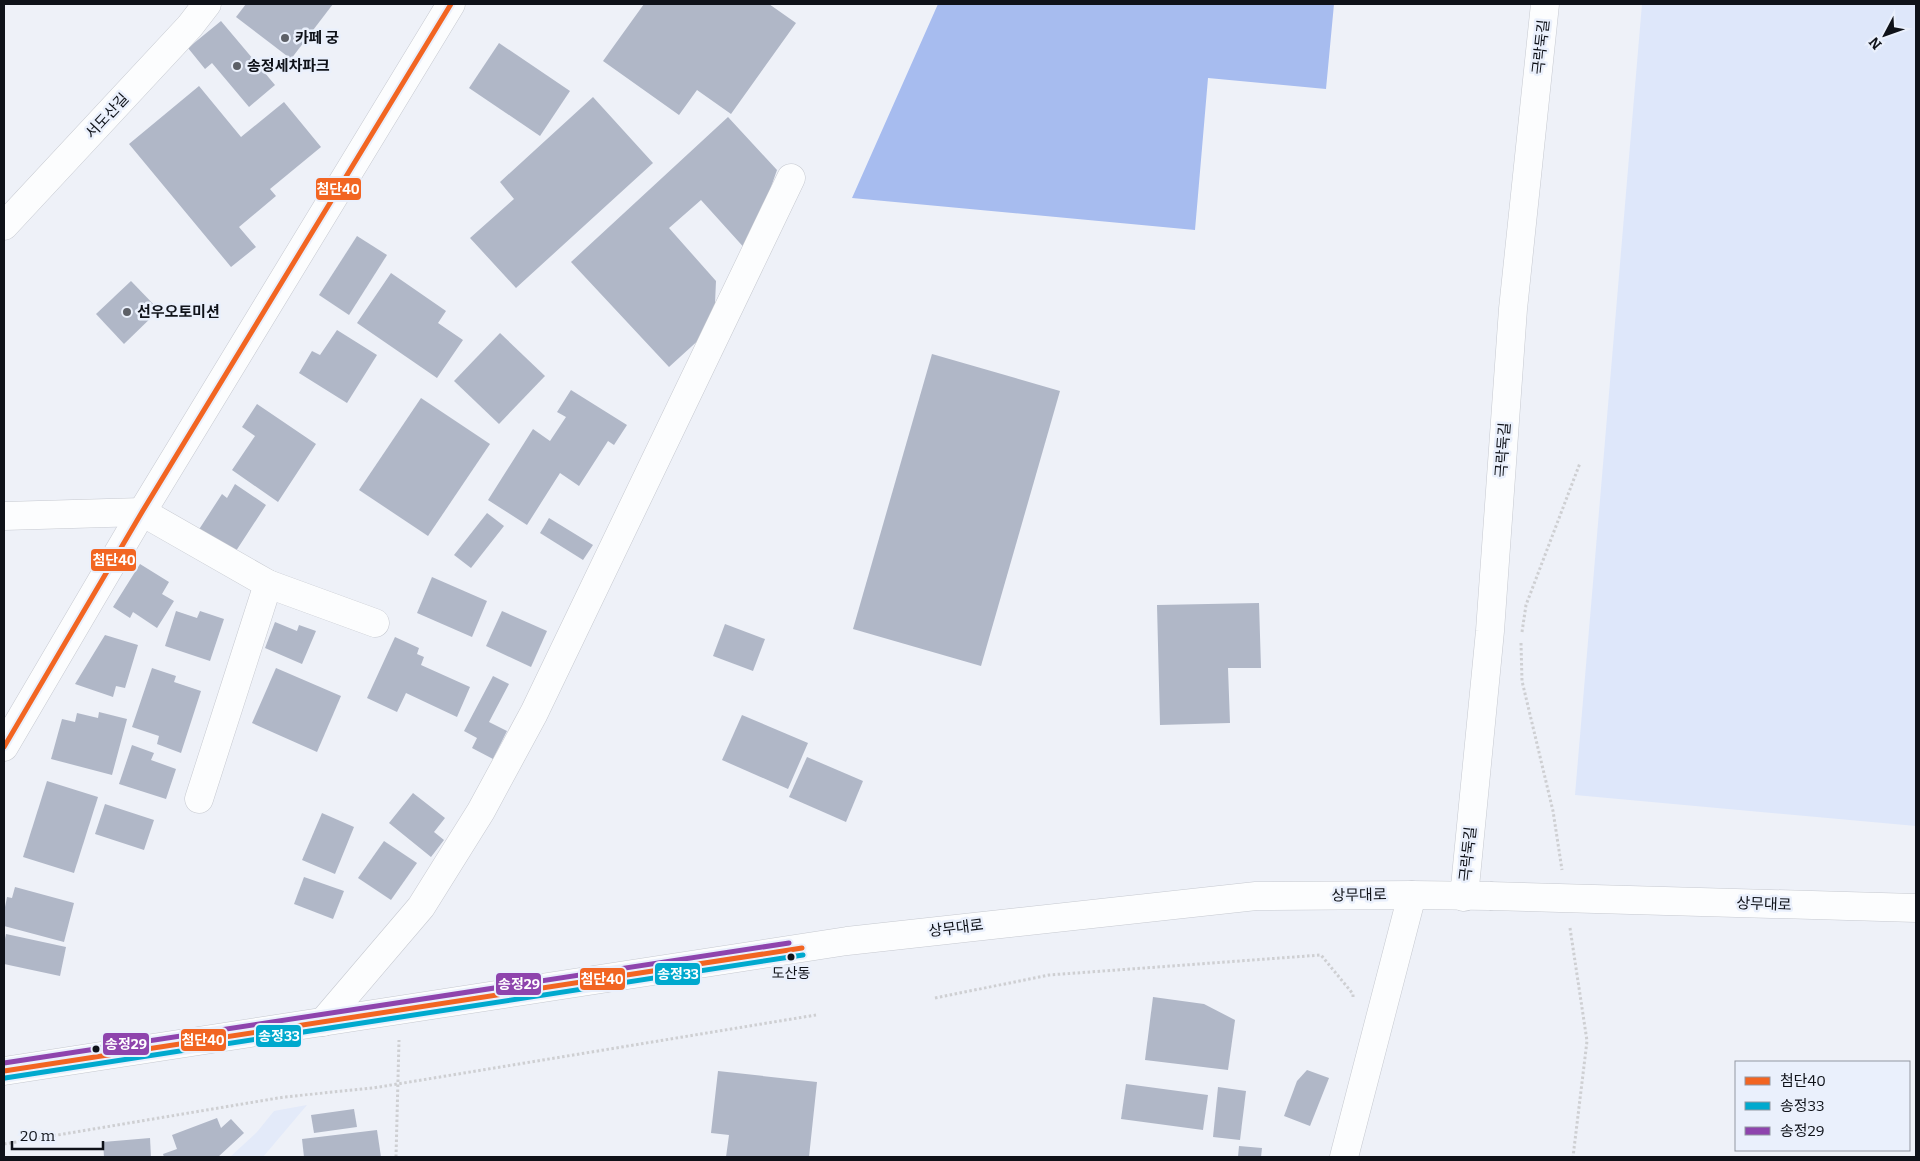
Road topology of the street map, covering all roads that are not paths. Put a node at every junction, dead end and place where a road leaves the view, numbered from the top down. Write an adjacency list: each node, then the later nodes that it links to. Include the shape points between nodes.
1 (207, 4): 5 (street, 서도산길)
2 (451, 4): 6 (street)
3 (1545, 4): 13 (street, 극락둑길, via 1513,308 1490,631)
4 (791, 178): 15 (street, via 539,704 481,810 421,907)
5 (4, 226)
6 (142, 512): 7 (street); 8 (street); 10 (street)
7 (4, 516)
8 (268, 584): 9 (street); 11 (street)
9 (375, 624)
10 (4, 747)
11 (199, 799)
12 (1412, 895): 13 (street, 상무대로); 15 (street, 상무대로, via 1256,896 969,926 847,941); 17 (street)
13 (1477, 897): 14 (street, 상무대로, bridge)
14 (1916, 908)
15 (323, 1022): 16 (street, 상무대로)
16 (4, 1071)
17 (1344, 1157)

